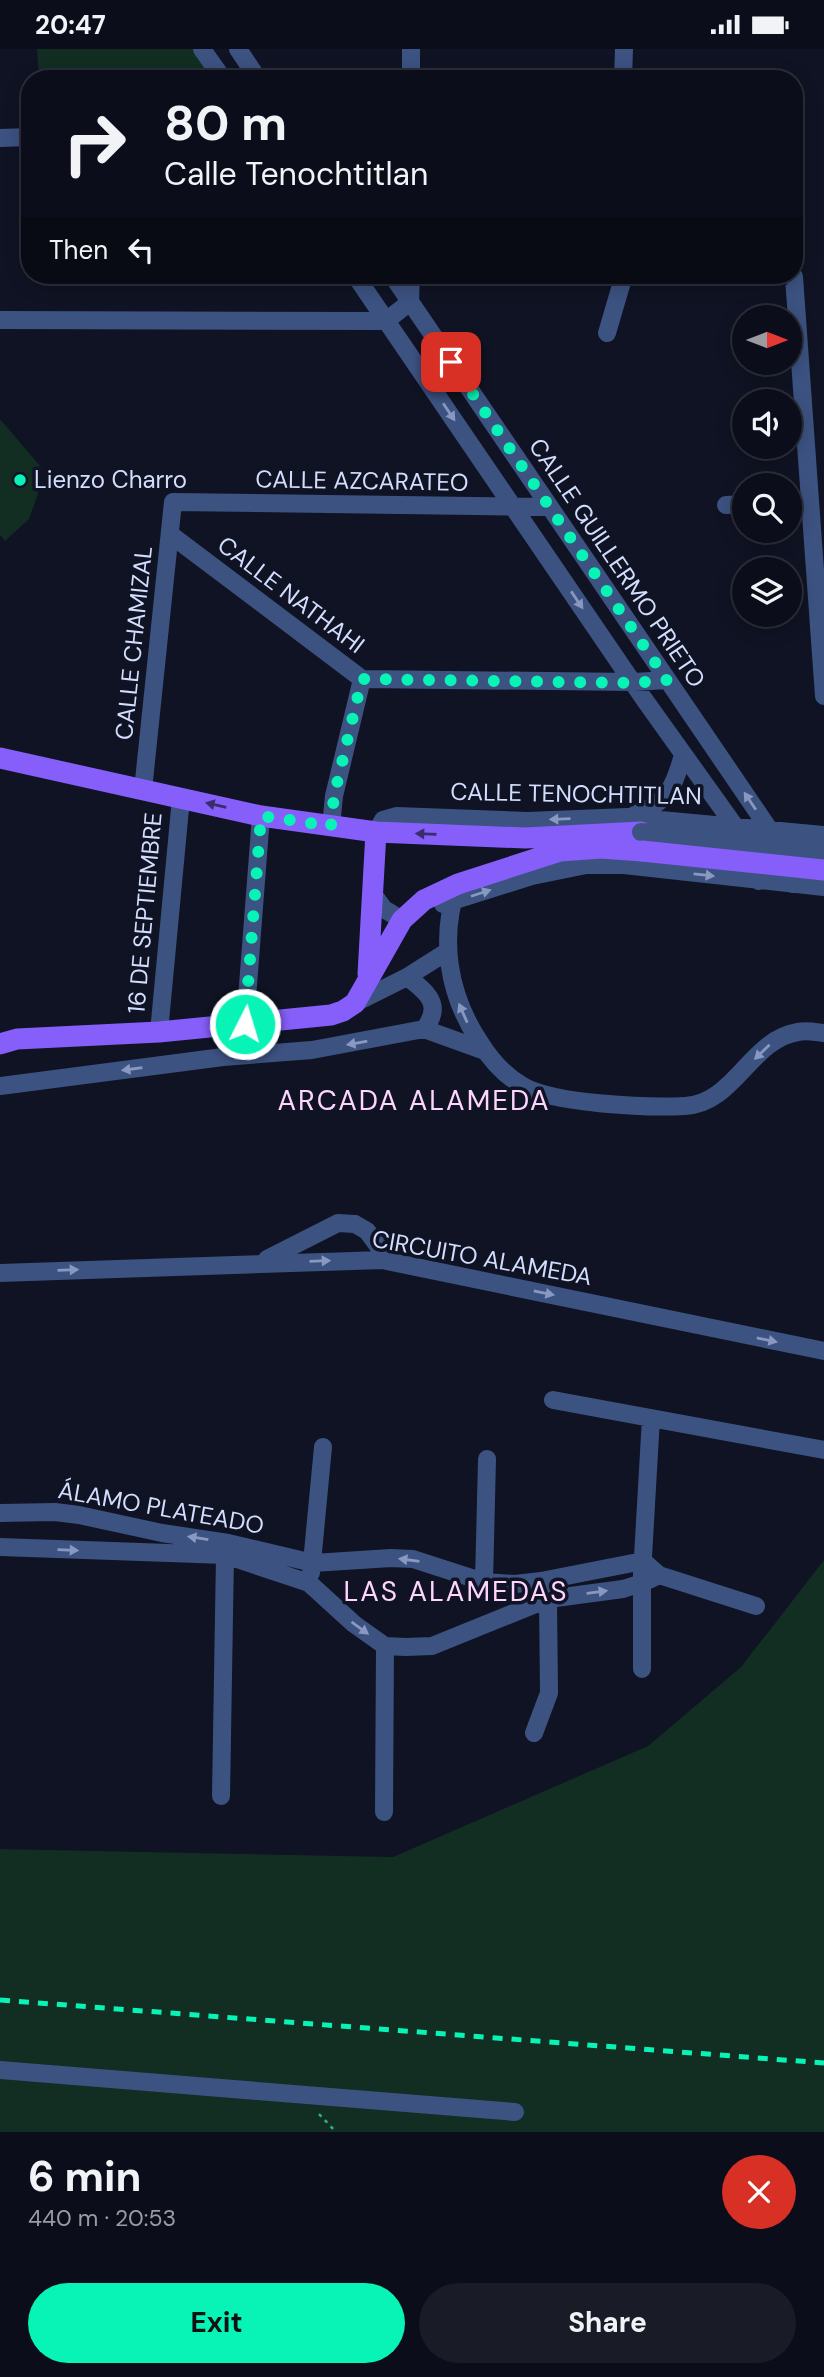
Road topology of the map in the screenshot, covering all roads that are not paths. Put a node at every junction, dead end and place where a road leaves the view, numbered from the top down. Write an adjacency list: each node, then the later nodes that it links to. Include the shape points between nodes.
1 (202, 49): 5 (street)
2 (238, 49): 6 (street)
3 (411, 49): 7 (street)
4 (624, 49): 8 (street)
5 (217, 70)
6 (252, 70)
7 (411, 70)
8 (623, 70)
9 (21, 137): 10 (street)
10 (0, 138)
11 (361, 284): 18 (street)
12 (398, 284): 16 (street, CALLE GUILLERMO PRIETO)
13 (411, 284): 16 (street)
14 (621, 284): 19 (street)
15 (791, 284): 22 (street)
16 (410, 302): 18 (street); 24 (street, CALLE GUILLERMO PRIETO)
17 (0, 320): 18 (street)
18 (386, 321): 23 (street, one-way to 23)
19 (607, 333)
20 (173, 502): 23 (street, CALLE AZCARATEO); 25 (street, CALLE CHAMIZAL)
21 (802, 503): 22 (street)
22 (810, 503): 29 (street)
23 (514, 507): 24 (street, CALLE AZCARATEO); 28 (street, one-way to 28)
24 (550, 507): 27 (street, CALLE GUILLERMO PRIETO)
25 (171, 535): 26 (street, CALLE NATHAHI); 32 (street, CALLE CHAMIZAL)
26 (362, 679): 28 (street); 36 (street, CALLE NATHAHI)
27 (667, 680): 28 (street); 37 (street, CALLE GUILLERMO PRIETO, one-way to 27)
28 (634, 683): 30 (street)
29 (824, 696)
30 (683, 755): 35 (street); 39 (street, via 675,785)
31 (0, 758): 32 (main road, CALLE TENOCHTITLAN)
32 (143, 790): 33 (main road, CALLE TENOCHTITLAN)
33 (181, 798): 34 (main road, CALLE TENOCHTITLAN, one-way to 33); 55 (street, 16 DE SEPTIEMBRE)
34 (261, 816): 36 (main road, CALLE TENOCHTITLAN); 53 (street)
35 (734, 825): 37 (street, CALLE TENOCHTITLAN); 39 (street, CALLE TENOCHTITLAN); 43 (street)
36 (331, 826): 38 (main road, CALLE TENOCHTITLAN)
37 (769, 829): 40 (street, CALLE TENOCHTITLAN); 44 (street, CALLE GUILLERMO PRIETO)
38 (376, 832): 39 (main road, CALLE TENOCHTITLAN, one-way to 38, via 526,838); 46 (main road)
39 (637, 833): 41 (street, CALLE TENOCHTITLAN, bridge); 42 (main road, CALLE TENOCHTITLAN, bridge); 47 (main road, via 601,848 560,851)
40 (824, 835)
41 (824, 851)
42 (824, 870)
43 (759, 881): 44 (street); 47 (street, one-way to 43, via 586,865)
44 (792, 884): 45 (street)
45 (824, 887)
46 (373, 893): 48 (street, via 384,909); 51 (main road)
47 (455, 894): 48 (main road, via 424,900); 49 (street)
48 (409, 913): 51 (main road)
49 (448, 951): 50 (street); 58 (street, one-way to 49, via 457,997)
50 (407, 977): 52 (street); 54 (street, via 426,991 432,1003 432,1017)
51 (368, 979): 52 (main road)
52 (355, 1003): 53 (main road, via 331,1015)
53 (245, 1024): 55 (main road)
54 (424, 1029): 58 (street); 59 (street, one-way to 59, via 313,1050)
55 (159, 1032): 57 (main road)
56 (824, 1033): 58 (street, one-way to 58, via 796,1032 780,1037 720,1092 687,1106 621,1105 538,1093 503,1072)
57 (6, 1039)
58 (485, 1051)
59 (0, 1086)
60 (382, 1260): 61 (street, CIRCUITO ALAMEDA, one-way to 60); 61 (street, via 382,1250 368,1231 338,1223); 63 (street, CIRCUITO ALAMEDA, one-way to 63)
61 (257, 1263): 62 (street, CIRCUITO ALAMEDA, one-way to 61)
62 (0, 1273)
63 (824, 1351)
64 (553, 1400): 65 (street)
65 (650, 1417): 67 (street); 72 (street)
66 (323, 1447): 73 (street)
67 (824, 1450)
68 (487, 1458): 76 (street)
69 (0, 1513): 71 (street, ÁLAMO PLATEADO, one-way to 69, via 79,1515)
70 (0, 1547): 71 (street, ÁLAMO PLATEADO, one-way to 71)
71 (226, 1549): 73 (street, ÁLAMO PLATEADO); 77 (street, ÁLAMO PLATEADO); 84 (street)
72 (643, 1561): 74 (street); 75 (street, ÁLAMO PLATEADO); 78 (street)
73 (313, 1563): 76 (street, ÁLAMO PLATEADO, one-way to 73, via 413,1559); 77 (street)
74 (659, 1575): 78 (street); 80 (street)
75 (541, 1581): 76 (street, ÁLAMO PLATEADO); 79 (street)
76 (484, 1582)
77 (309, 1583): 81 (street, ÁLAMO PLATEADO, one-way to 81)
78 (642, 1583): 79 (street, one-way to 78); 82 (street)
79 (548, 1599): 81 (street, via 432,1646); 83 (street, via 549,1693)
80 (756, 1606)
81 (385, 1646): 85 (street)
82 (642, 1669)
83 (534, 1733)
84 (221, 1796)
85 (384, 1812)
86 (0, 2070): 87 (street)
87 (515, 2112)

